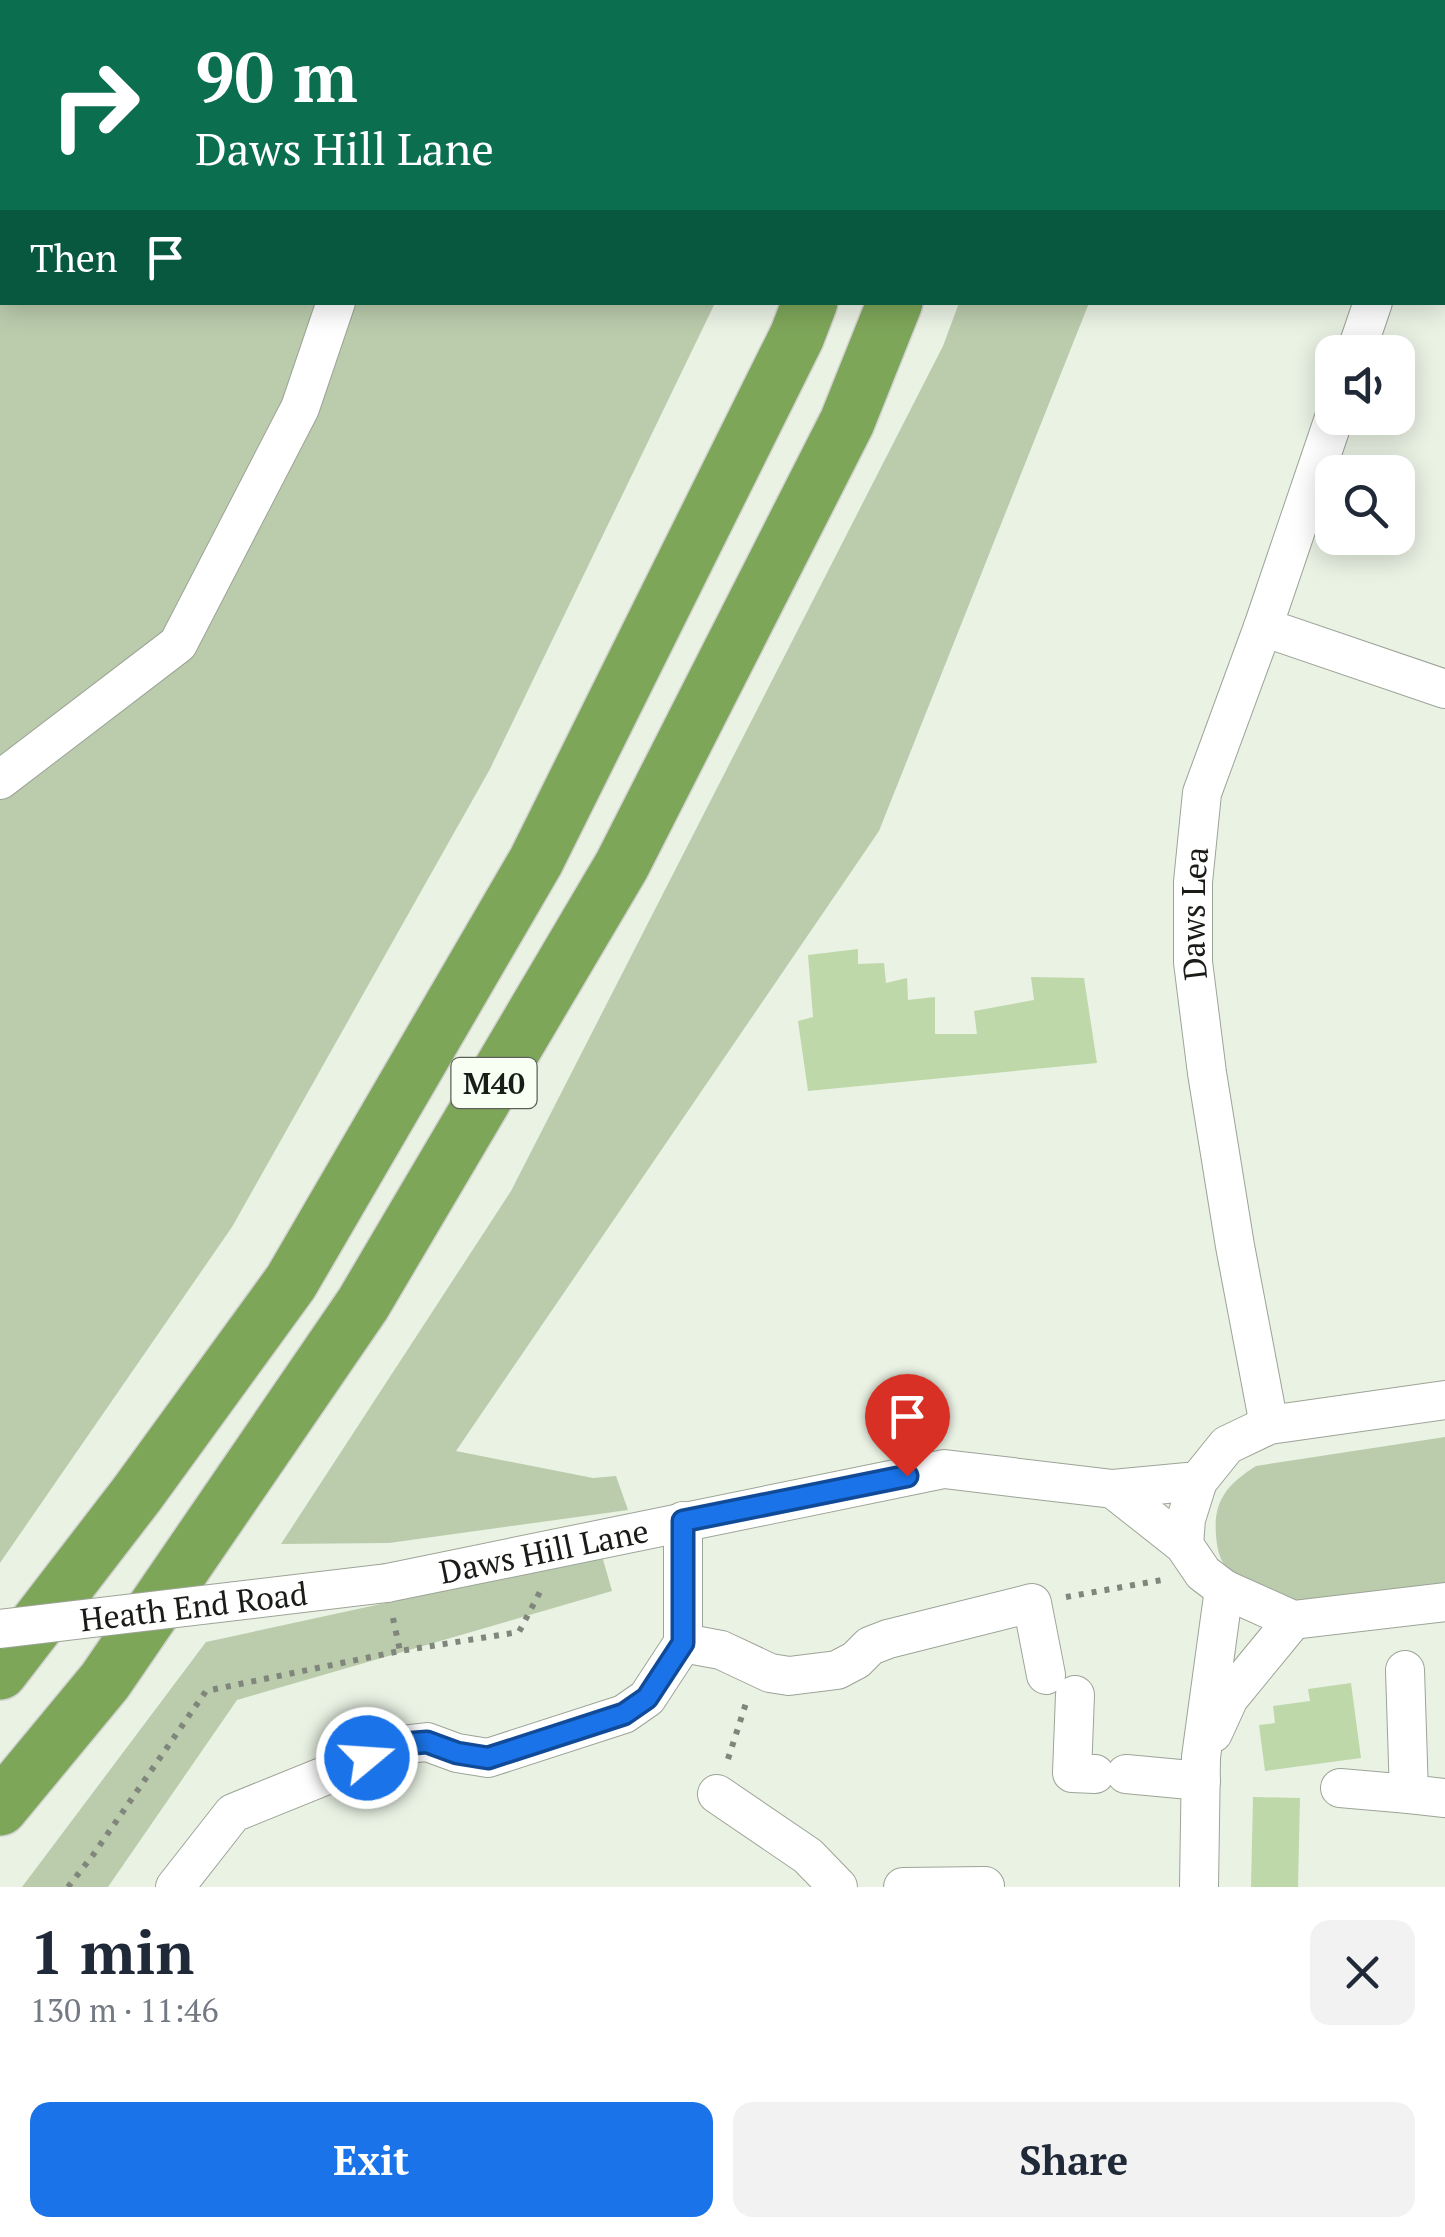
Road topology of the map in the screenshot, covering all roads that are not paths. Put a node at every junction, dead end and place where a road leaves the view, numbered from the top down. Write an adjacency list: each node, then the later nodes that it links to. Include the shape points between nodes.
1 (335, 305): 9 (street, via 300,408 178,644)
2 (809, 305): 22 (highway, M40, via 536,860 291,1282)
3 (894, 305): 27 (highway, M40, via 847,422 622,865 373,1287 105,1681)
4 (1372, 305): 5 (street)
5 (1362, 335)
6 (1328, 435): 7 (street, Daws Lea)
7 (1263, 627): 8 (street); 11 (street, Daws Lea, via 1202,794 1192,882 1193,962 1207,1073)
8 (1445, 689)
9 (0, 780)
10 (1445, 1400): 11 (street)
11 (1269, 1425): 12 (street, via 1227,1444)
12 (1198, 1480): 13 (street, Daws Hill Lane); 15 (street, via 1186,1519)
13 (1113, 1489): 14 (street, Daws Hill Lane, via 944,1469); 15 (street)
14 (683, 1521): 16 (street, Daws Hill Lane); 20 (street)
15 (1204, 1569): 18 (street); 23 (street)
16 (386, 1583): 19 (street, Heath End Road, bridge)
17 (1445, 1602): 18 (street)
18 (1294, 1620): 23 (street, via 1229,1698)
19 (0, 1629)
20 (683, 1643): 23 (street, via 789,1676 837,1670 888,1639 1032,1603 1060,1685 1072,1773); 29 (street, via 647,1698 624,1714 488,1758 427,1742 401,1744 233,1813)
21 (1405, 1670): 26 (street)
22 (0, 1672)
23 (1201, 1769): 32 (street)
24 (1340, 1788): 26 (street)
25 (717, 1794): 30 (street, via 808,1856)
26 (1427, 1796)
27 (0, 1808)
28 (984, 1886): 31 (street)
29 (175, 1887)
30 (838, 1887)
31 (903, 1887)
32 (1198, 1887)

